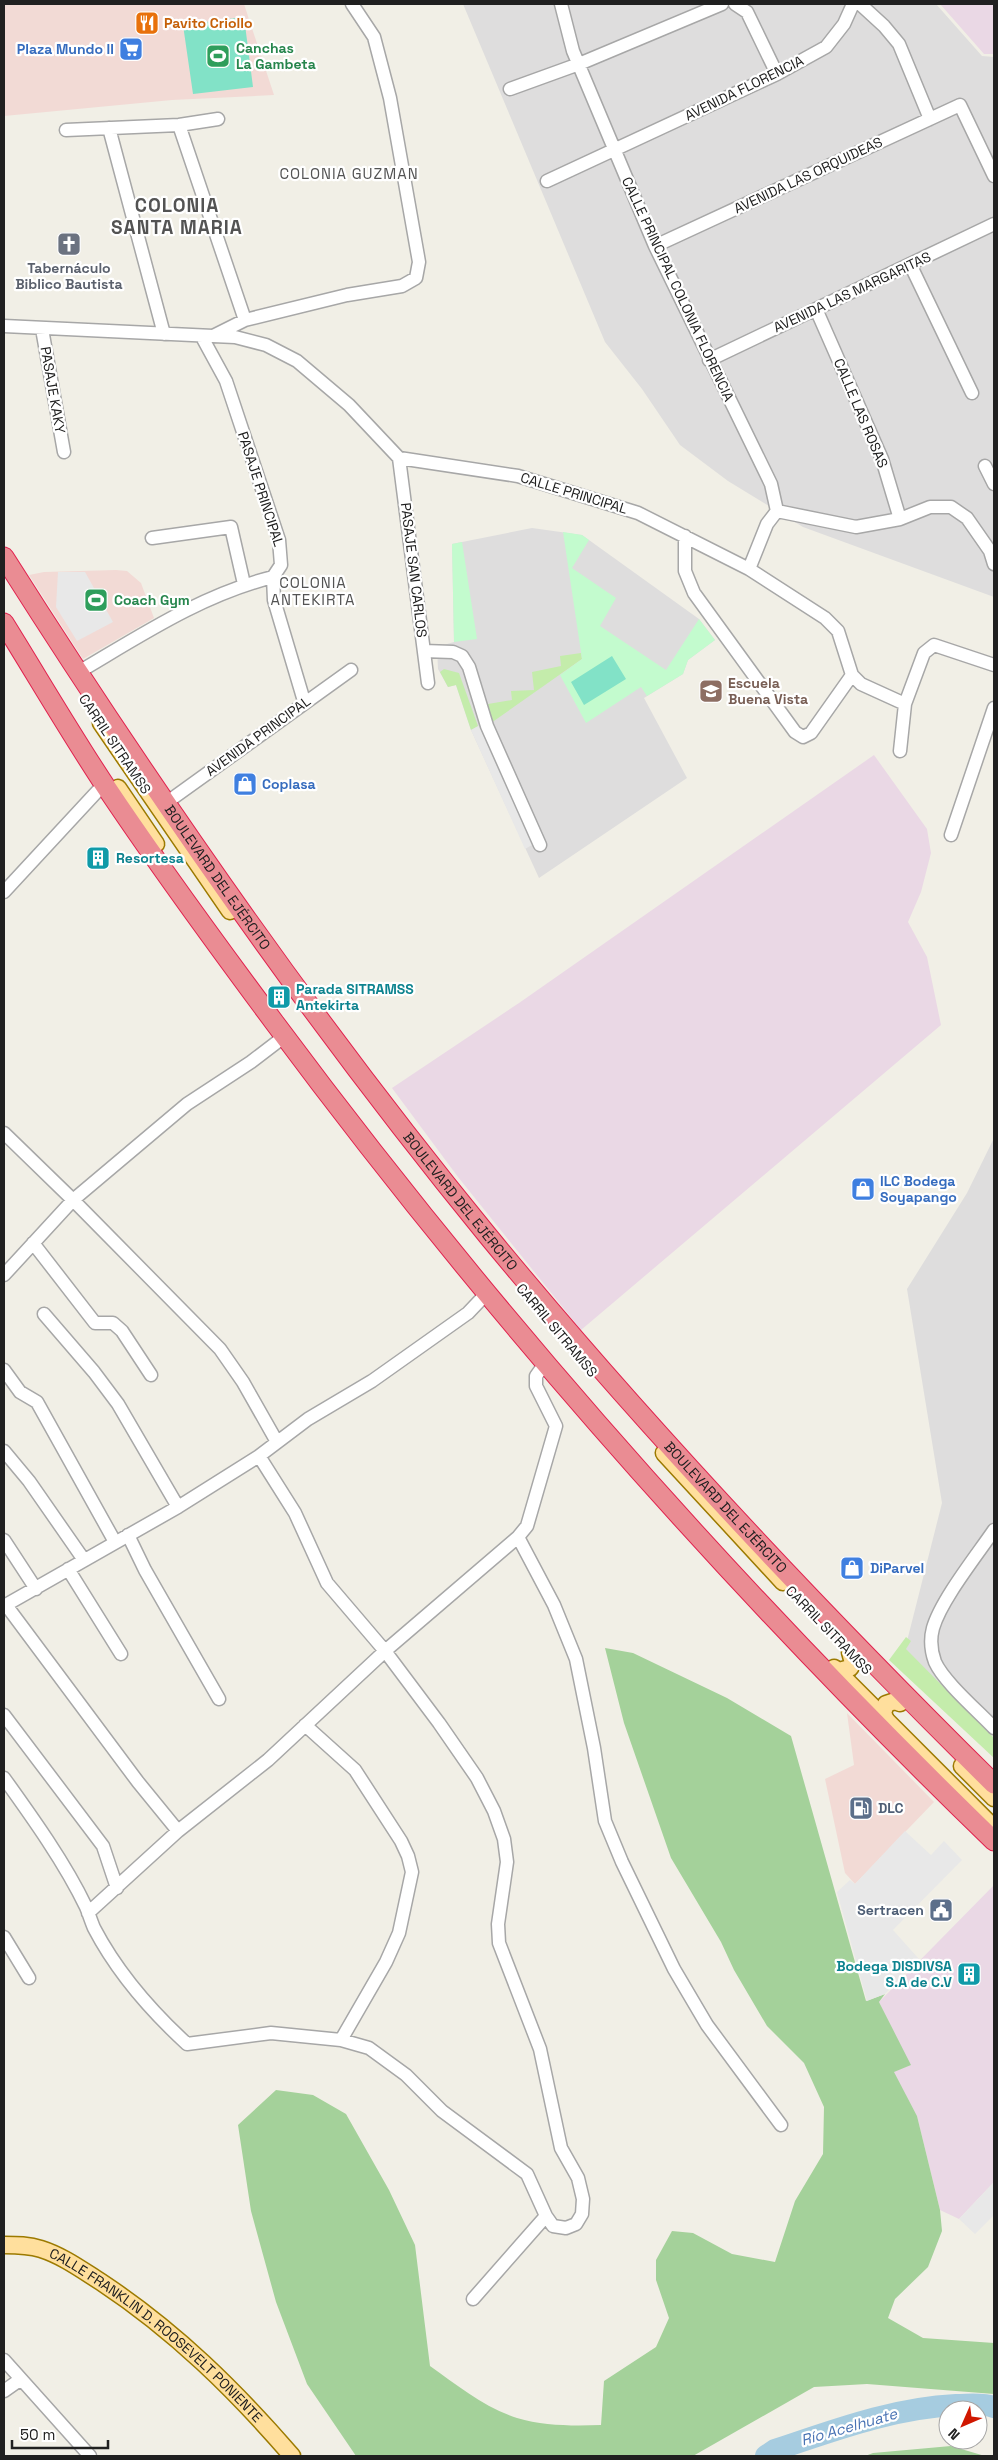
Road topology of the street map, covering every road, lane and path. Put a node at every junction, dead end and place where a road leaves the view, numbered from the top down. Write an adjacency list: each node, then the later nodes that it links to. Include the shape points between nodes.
1 (352, 4): 23 (street, via 374,37 390,98 419,262 416,278 402,286 347,295)
2 (561, 4): 7 (street, CALLE PRINCIPAL COLONIA FLORENCIA)
3 (722, 4): 7 (street)
4 (735, 4): 8 (street, via 747,12)
5 (853, 4): 8 (street, AVENIDA FLORENCIA, via 844,24 826,47)
6 (860, 4): 11 (street, via 899,44)
7 (579, 64): 9 (street); 15 (street, CALLE PRINCIPAL COLONIA FLORENCIA)
8 (777, 74): 15 (street, AVENIDA FLORENCIA)
9 (510, 89)
10 (218, 119): 12 (street)
11 (930, 119): 16 (street, AVENIDA LAS ORQUIDEAS, via 960,105); 20 (street, AVENIDA LAS ORQUIDEAS)
12 (179, 125): 13 (street); 23 (street)
13 (109, 128): 14 (street); 26 (street)
14 (66, 130)
15 (615, 150): 18 (street, AVENIDA FLORENCIA); 20 (street, CALLE PRINCIPAL COLONIA FLORENCIA)
16 (989, 152): 17 (street)
17 (994, 176)
18 (547, 181)
19 (994, 224): 21 (street, AVENIDA LAS MARGARITAS)
20 (655, 246): 28 (street, CALLE PRINCIPAL COLONIA FLORENCIA)
21 (910, 264): 22 (street, AVENIDA LAS MARGARITAS); 29 (street)
22 (816, 309): 28 (street, AVENIDA LAS MARGARITAS); 35 (street, CALLE LAS ROSAS, via 882,459)
23 (245, 320): 27 (street)
24 (4, 326): 25 (street)
25 (42, 329): 26 (street); 30 (street, PASAJE KAKY)
26 (164, 334): 27 (street)
27 (207, 337): 31 (street, via 266,344 298,361 349,405); 42 (street, PASAJE PRINCIPAL, via 226,381 279,540 281,565)
28 (709, 360): 34 (street, CALLE PRINCIPAL COLONIA FLORENCIA, via 771,484)
29 (972, 393)
30 (64, 452)
31 (399, 458): 36 (street, CALLE PRINCIPAL, via 518,476 638,513); 46 (street, PASAJE SAN CARLOS)
32 (986, 466): 33 (street)
33 (994, 484)
34 (778, 511): 35 (street, via 856,527); 40 (street, via 767,524)
35 (900, 519): 39 (street, via 930,507 952,507 967,518 990,551)
36 (685, 536): 40 (street, CALLE PRINCIPAL); 50 (street, via 684,571 694,593 795,732 802,737 811,733)
37 (152, 538): 43 (street, via 230,527)
38 (4, 557): 49 (highway, BOULEVARD DEL EJÉRCITO)
39 (994, 564)
40 (749, 568): 50 (street, CALLE PRINCIPAL, via 825,618 838,631)
41 (4, 571): 85 (main road, CARRIL SITRAMSS, via 112,741 194,861 348,1071 483,1243 605,1387)
42 (273, 577): 43 (street); 52 (street, via 274,600)
43 (244, 584): 49 (street, via 206,600)
44 (4, 612): 87 (main road, CARRIL SITRAMSS, via 176,874 310,1059 423,1205 639,1459)
45 (4, 622): 56 (highway)
46 (424, 651): 51 (street, PASAJE SAN CARLOS); 59 (street, via 453,652 462,656 469,667 487,726)
47 (994, 665): 53 (street, via 934,645 924,653)
48 (351, 670): 52 (street, AVENIDA PRINCIPAL)
49 (78, 673): 57 (highway, BOULEVARD DEL EJÉRCITO)
50 (852, 675): 53 (street, via 861,684)
51 (428, 683)
52 (304, 701): 57 (street, AVENIDA PRINCIPAL)
53 (905, 704): 55 (street)
54 (994, 708): 58 (street)
55 (900, 751)
56 (104, 784): 60 (street); 61 (highway)
57 (166, 803): 95 (highway, BOULEVARD DEL EJÉRCITO, via 322,1023 523,1277 769,1556)
58 (951, 834)
59 (540, 845)
60 (4, 892)
61 (285, 1036): 63 (street, via 187,1104); 66 (highway, via 397,1184)
62 (4, 1133): 63 (street)
63 (73, 1200): 64 (street); 71 (street, via 220,1349)
64 (33, 1243): 65 (street); 70 (street, via 95,1323 113,1323 122,1331)
65 (4, 1275)
66 (487, 1293): 68 (highway); 71 (street, via 468,1313 372,1381 308,1419)
67 (44, 1314): 74 (street, via 118,1404)
68 (546, 1362): 77 (street, via 536,1376 536,1386 556,1426 527,1526); 99 (highway, via 642,1475 742,1584)
69 (4, 1370): 79 (street, via 20,1392 37,1402)
70 (151, 1375)
71 (277, 1442): 73 (street)
72 (4, 1452): 80 (street, via 29,1480)
73 (259, 1456): 74 (street); 84 (street, via 295,1513 327,1583)
74 (178, 1507): 76 (street)
75 (994, 1530): 93 (street, via 939,1612 932,1629 931,1647 942,1673)
76 (128, 1535): 79 (street); 88 (street)
77 (518, 1537): 84 (street); 105 (street, via 554,1604 576,1659 605,1821 622,1862 674,1970 707,2025)
78 (4, 1540): 82 (street)
79 (115, 1542): 80 (street)
80 (84, 1560): 81 (street)
81 (68, 1569): 82 (street); 86 (street)
82 (36, 1589): 83 (street)
83 (5, 1606): 98 (street)
84 (385, 1651): 92 (street); 106 (street, via 477,1778 504,1839 507,1862 498,1924 500,1943 540,2049 561,2148 578,2178 583,2199 582,2214 576,2224 566,2228 553,2226)
85 (850, 1652): 87 (main road, via 853,1663 850,1668 840,1671); 89 (main road, CARRIL SITRAMSS)
86 (121, 1654)
87 (834, 1668): 91 (main road, CARRIL SITRAMSS)
88 (219, 1699)
89 (900, 1703): 91 (main road, via 886,1704); 96 (main road, CARRIL SITRAMSS)
90 (4, 1715): 100 (street, via 103,1846)
91 (885, 1718): 97 (main road, CARRIL SITRAMSS)
92 (304, 1725): 98 (street, via 268,1760); 104 (street, via 355,1770 401,1842 412,1872 399,1933)
93 (994, 1728)
94 (4, 1778): 101 (street, via 51,1848)
95 (994, 1784)
96 (994, 1798)
97 (994, 1828)
98 (178, 1831): 100 (street)
99 (994, 1841)
100 (116, 1888): 101 (street)
101 (88, 1913): 104 (street, via 125,1976 165,2025 187,2044 271,2033)
102 (4, 1937): 103 (street)
103 (29, 1978)
104 (341, 2040): 106 (street, via 369,2048 406,2075 442,2111 513,2162 526,2174)
105 (781, 2125)
106 (546, 2216): 108 (street)
107 (4, 2245): 113 (main road, CALLE FRANKLIN D. ROOSEVELT PONIENTE, via 23,2245 59,2256 117,2293 213,2370)
108 (473, 2299)
109 (4, 2360): 110 (street)
110 (21, 2379): 111 (street); 112 (street)
111 (4, 2391)
112 (90, 2456)
113 (292, 2456)

